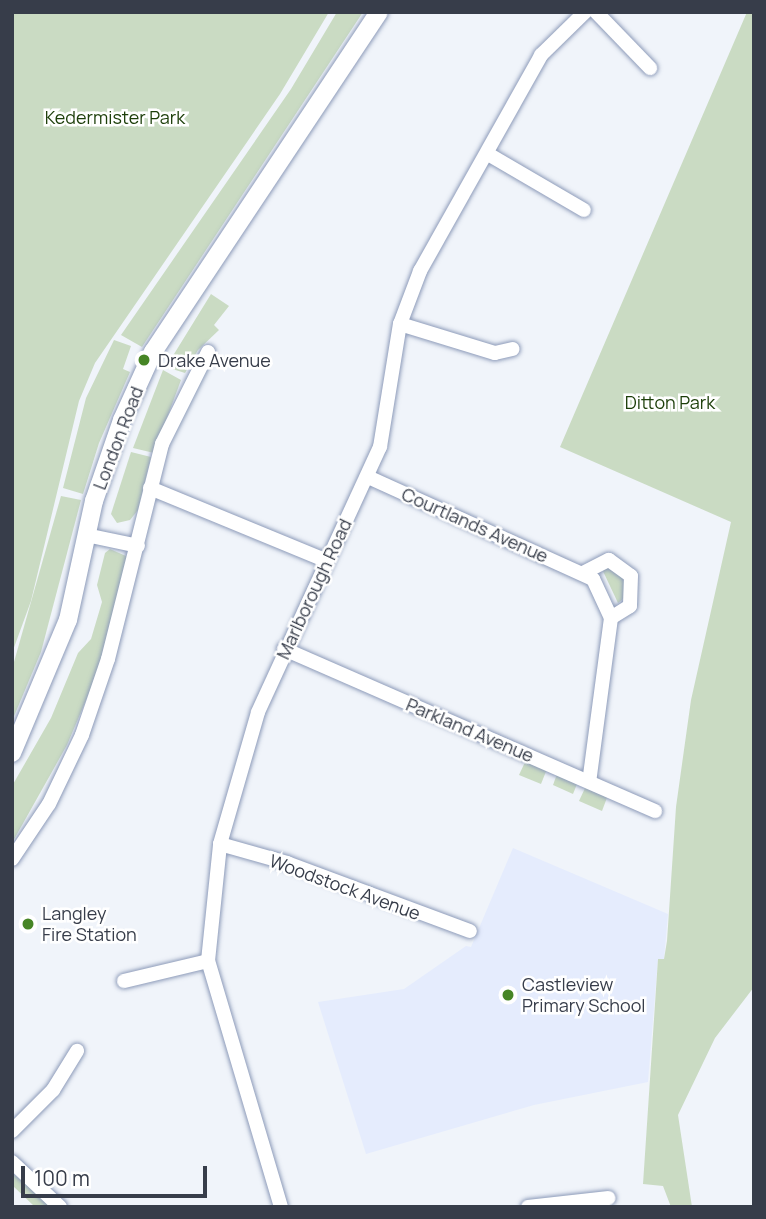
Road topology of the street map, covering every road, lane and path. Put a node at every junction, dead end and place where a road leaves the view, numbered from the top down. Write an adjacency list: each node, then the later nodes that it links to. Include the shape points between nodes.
1 (379, 12): 12 (main road, London Road, via 153,352 122,420)
2 (585, 12): 5 (street, Marlborough Road, via 541,55)
3 (596, 12): 4 (street)
4 (650, 68)
5 (488, 154): 6 (street); 7 (street, Marlborough Road, via 420,271)
6 (583, 210)
7 (400, 324): 8 (street, via 495,353); 10 (street, Marlborough Road, via 380,447)
8 (513, 349)
9 (208, 352): 11 (street, via 162,444)
10 (368, 477): 14 (street, Marlborough Road); 15 (street, Courtlands Avenue)
11 (150, 488): 13 (street); 14 (street)
12 (86, 535): 13 (street); 18 (main road, London Road, via 68,620)
13 (138, 546): 22 (street, via 82,735 49,804)
14 (327, 561): 17 (street, Marlborough Road)
15 (583, 573): 16 (street, Courtlands Avenue, via 606,599); 16 (street, via 609,560 631,576 630,606)
16 (611, 618): 19 (street)
17 (284, 649): 19 (street, Parkland Avenue); 21 (street, Marlborough Road, via 250,735)
18 (12, 753)
19 (589, 782): 20 (street, Parkland Avenue)
20 (655, 811)
21 (220, 844): 23 (street, Woodstock Avenue, via 287,863); 24 (street, Marlborough Road)
22 (12, 859)
23 (470, 931)
24 (208, 961): 25 (street); 31 (street, Marlborough Road)
25 (124, 981)
26 (77, 1051): 27 (street, via 53,1090)
27 (12, 1131)
28 (12, 1162): 30 (street)
29 (608, 1198): 32 (street)
30 (60, 1207)
31 (281, 1207)
32 (528, 1207)

